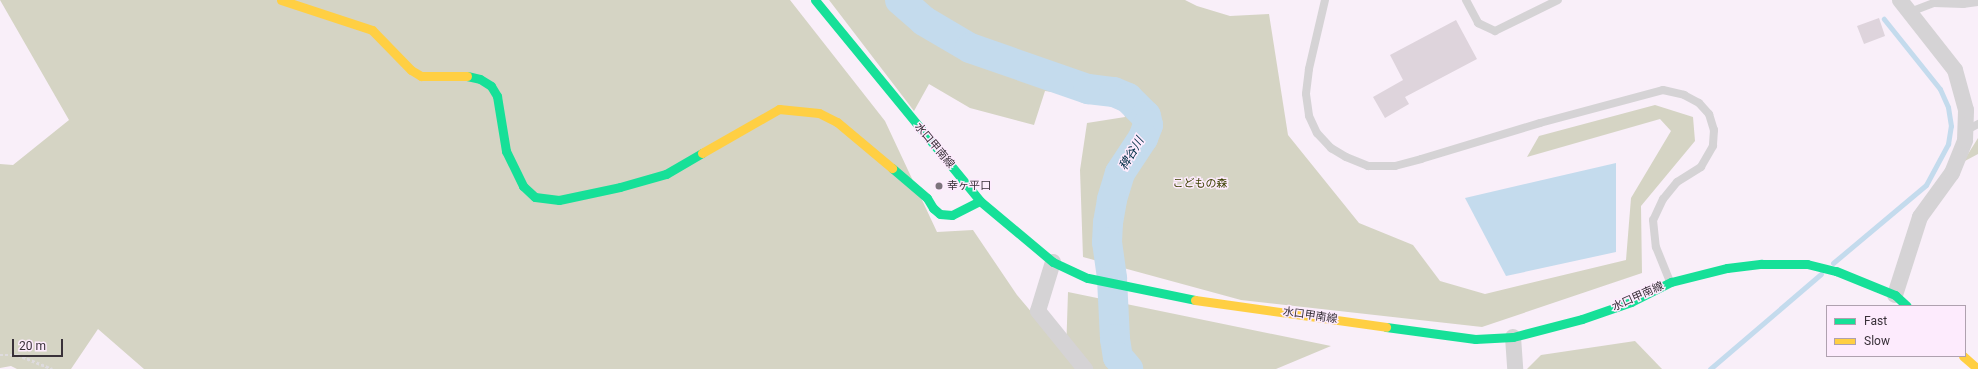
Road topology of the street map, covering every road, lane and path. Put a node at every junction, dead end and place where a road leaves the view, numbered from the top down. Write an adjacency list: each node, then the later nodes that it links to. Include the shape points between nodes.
1 (281, 0): 9 (main road, via 372,30 411,70 421,76 461,75 480,79 491,86 497,96 506,151 523,186 535,197 559,200 666,174 780,109 819,113 837,122 927,198 940,214 952,215)
2 (815, 0): 9 (main road, 水口甲南線)
3 (1325, 0): 11 (lane, via 1309,69 1306,94 1309,116 1317,133 1331,148 1368,166 1395,166 1663,90 1699,102 1709,114 1714,130 1713,146 1700,167 1677,182 1663,199 1653,220 1656,247)
4 (1466, 0): 5 (lane, via 1478,23 1496,32)
5 (1558, 0)
6 (1978, 2): 7 (lane)
7 (1905, 6): 8 (street, via 1955,70)
8 (1972, 128): 12 (street, via 1952,173 1920,217)
9 (980, 201): 10 (main road, 水口甲南線)
10 (1053, 262): 14 (main road, 水口甲南線, via 1088,278 1211,302 1474,339); 18 (street, via 1038,311)
11 (1671, 282): 12 (main road, 水口甲南線, via 1727,268 1762,264 1806,264 1834,270); 14 (main road, 水口甲南線, via 1631,302 1582,320)
12 (1895, 295): 13 (main road, 水口甲南線)
13 (1906, 305)
14 (1513, 337): 19 (street)
15 (0, 354): 17 (path, via 18,355)
16 (1964, 357): 20 (main road)
17 (52, 369)
18 (1085, 369)
19 (1515, 369)
20 (1978, 369)

